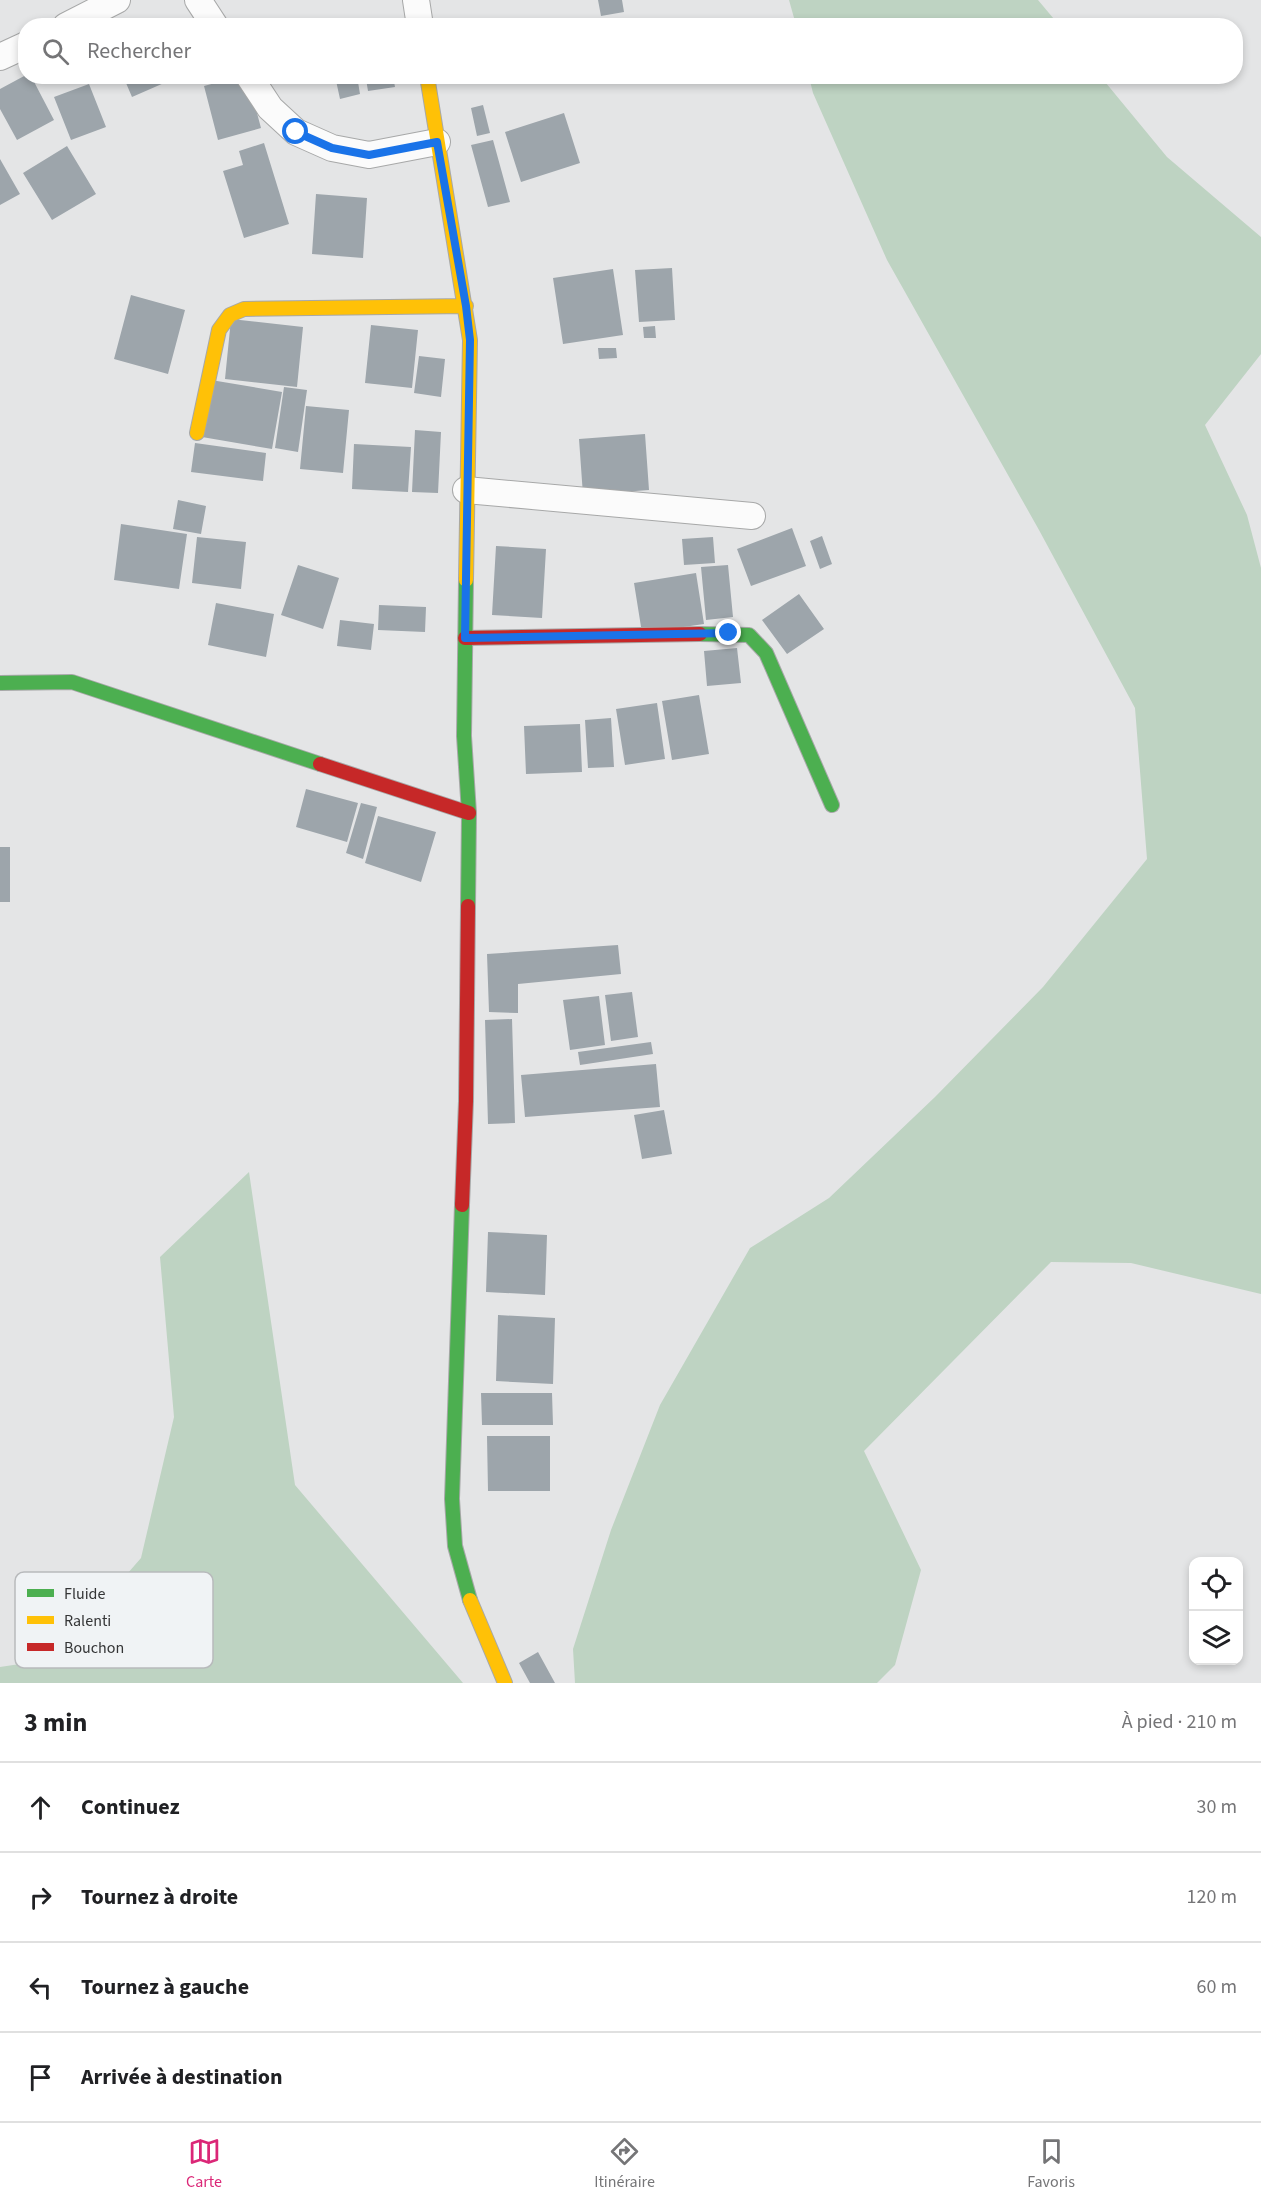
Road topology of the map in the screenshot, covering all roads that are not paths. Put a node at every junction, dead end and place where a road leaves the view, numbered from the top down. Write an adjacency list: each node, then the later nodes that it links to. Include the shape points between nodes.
1 (117, 0): 4 (street)
2 (198, 0): 5 (street)
3 (416, 0): 6 (street)
4 (82, 18)
5 (210, 18)
6 (419, 18)
7 (18, 49): 8 (street)
8 (0, 57)
9 (254, 84): 11 (street, via 270,108 296,132 332,148 369,155)
10 (428, 84): 11 (street)
11 (437, 142): 12 (street)
12 (466, 306): 13 (street, via 244,309 230,315 219,330); 14 (street, via 470,340)
13 (197, 433)
14 (466, 490): 15 (street); 16 (street)
15 (752, 516)
16 (465, 638): 18 (street, via 749,635 766,653); 19 (street, via 464,736)
17 (0, 683): 19 (street, via 72,682)
18 (832, 805)
19 (469, 813): 20 (street, via 466,1101 452,1499 455,1546 468,1591)
20 (505, 1683)

